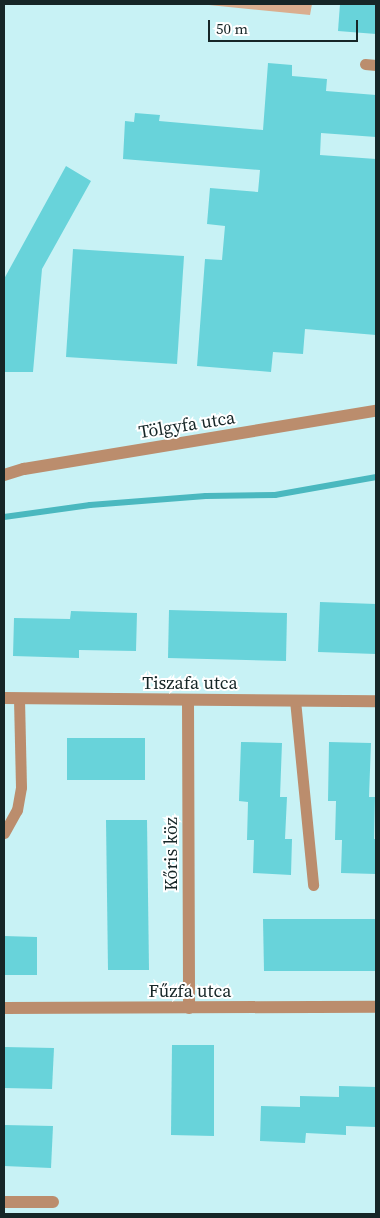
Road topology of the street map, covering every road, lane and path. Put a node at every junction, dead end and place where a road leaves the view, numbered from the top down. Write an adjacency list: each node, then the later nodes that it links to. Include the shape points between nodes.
1 (376, 411): 2 (street, Tölgyfa utca, via 24,469)
2 (4, 475)
3 (4, 698): 4 (street, Tiszafa utca)
4 (19, 698): 6 (street, Tiszafa utca); 8 (lane, via 21,787 17,810)
5 (295, 700): 6 (street, Tiszafa utca); 7 (street, Tiszafa utca); 9 (lane)
6 (188, 701): 12 (street, Kőris köz)
7 (376, 701)
8 (4, 833)
9 (313, 885)
10 (376, 1007): 12 (street, Fűzfa utca)
11 (4, 1008): 12 (street, Fűzfa utca)
12 (190, 1008)
13 (4, 1202): 14 (street)
14 (53, 1202)

